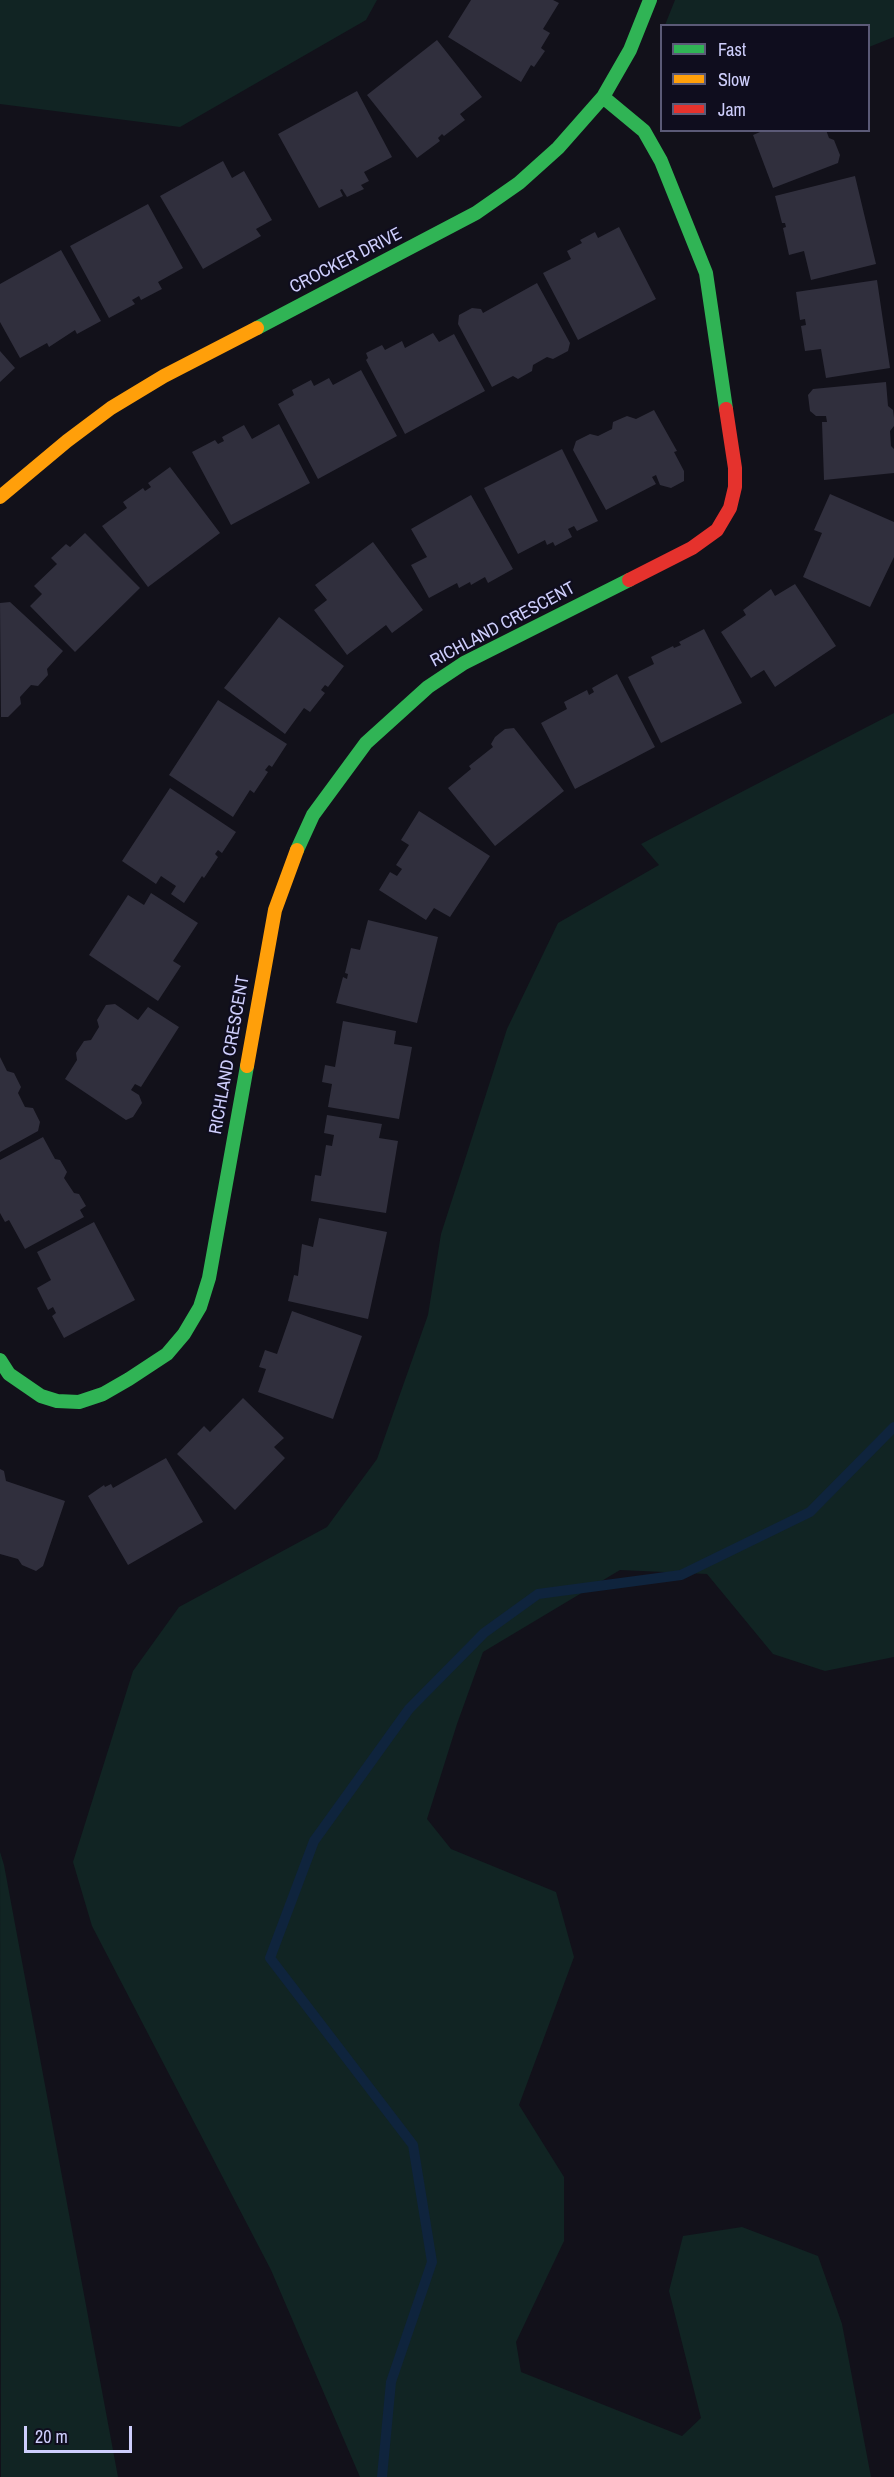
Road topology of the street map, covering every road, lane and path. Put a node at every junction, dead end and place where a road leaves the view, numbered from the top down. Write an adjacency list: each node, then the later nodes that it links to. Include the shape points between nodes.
1 (650, 0): 2 (street, CROCKER DRIVE, via 630,50)
2 (603, 98): 3 (street, CROCKER DRIVE, via 535,169 476,213 164,376 75,434); 4 (street, RICHLAND CRESCENT, via 644,131 661,161 706,273 735,468 730,508 717,530 692,548 464,663 420,693 366,743 313,815 275,910 209,1278 200,1307 167,1354 103,1394 79,1402 40,1396 9,1374)
3 (0, 496)
4 (0, 1359)

